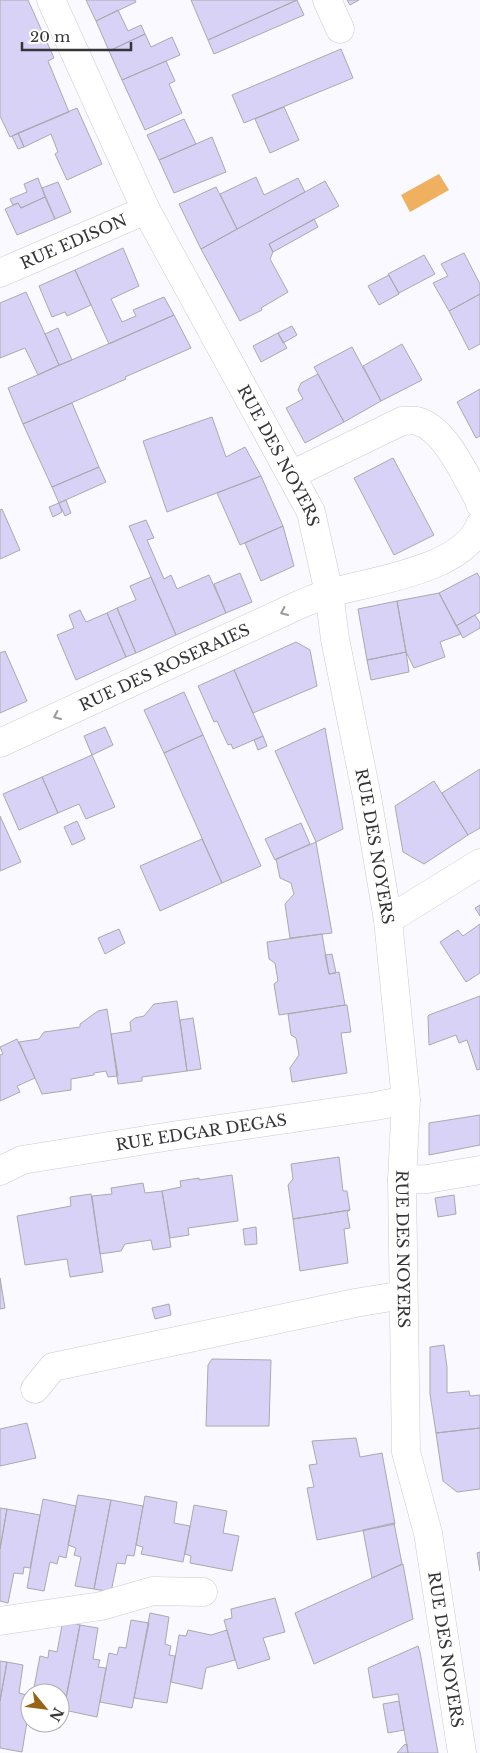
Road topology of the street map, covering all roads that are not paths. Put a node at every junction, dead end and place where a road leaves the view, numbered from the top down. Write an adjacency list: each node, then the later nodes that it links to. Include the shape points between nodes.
1 (50, 0): 4 (street, RUE DES NOYERS)
2 (327, 0): 3 (street)
3 (340, 28)
4 (146, 210): 5 (street, RUE EDISON); 6 (street, RUE DES NOYERS)
5 (0, 273)
6 (291, 475): 7 (street, via 402,421 418,421 434,430 449,447); 9 (street, RUE DES NOYERS, via 311,512)
7 (480, 504)
8 (480, 526): 9 (street, RUE DES ROSERAIES, via 464,547 444,559 397,578)
9 (329, 593): 10 (street, RUE DES ROSERAIES, one-way to 10); 12 (street, RUE DES NOYERS)
10 (0, 742)
11 (480, 863): 12 (street)
12 (388, 920): 13 (street, RUE DES NOYERS)
13 (406, 1100): 15 (street, RUE EDGAR DEGAS, via 22,1160); 16 (street, RUE DES NOYERS)
14 (480, 1170): 16 (street)
15 (0, 1172)
16 (402, 1180): 17 (street, RUE DES NOYERS)
17 (403, 1295): 18 (street, via 53,1367); 21 (street, RUE DES NOYERS, via 406,1452 428,1533)
18 (35, 1389)
19 (203, 1592): 20 (street, via 153,1591 101,1606)
20 (0, 1621)
21 (462, 1753)

